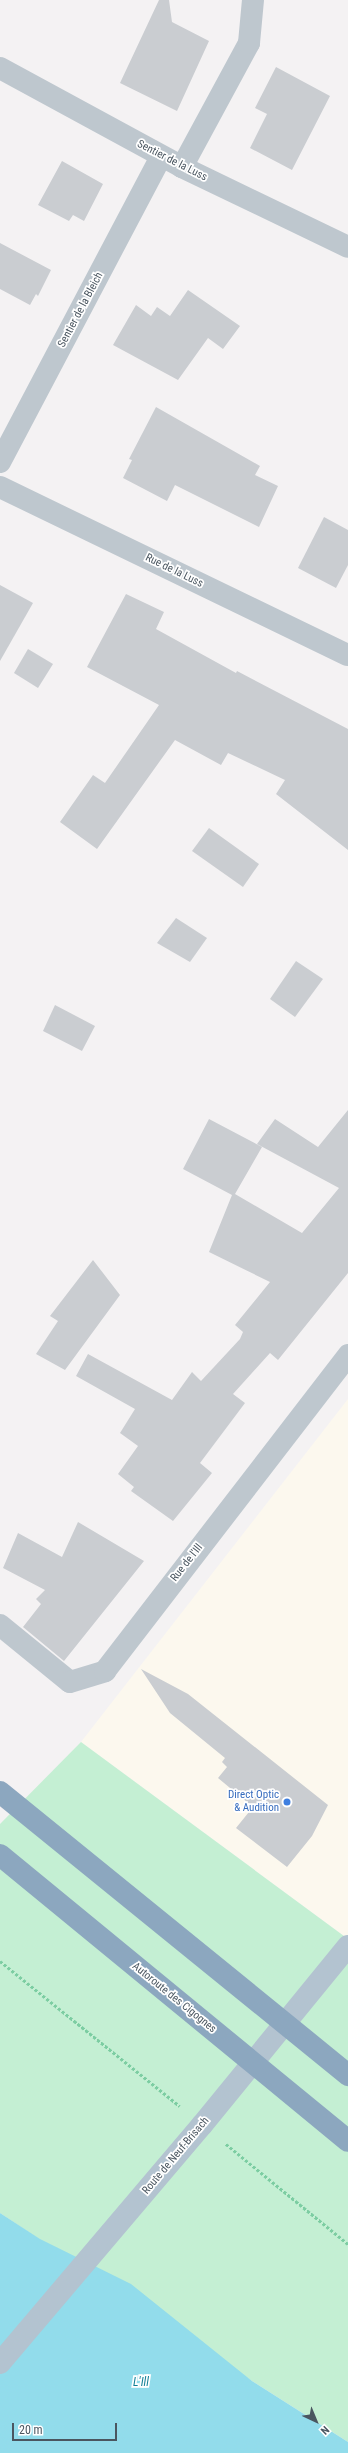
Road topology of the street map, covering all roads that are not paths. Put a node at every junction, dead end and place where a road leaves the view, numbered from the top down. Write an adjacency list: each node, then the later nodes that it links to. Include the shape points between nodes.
1 (253, 0): 4 (street, via 249,43)
2 (0, 68): 3 (street, Sentier de la Luss)
3 (162, 157): 4 (street, Sentier de la Luss); 6 (street, Sentier de la Bleich)
4 (182, 167): 5 (street, Sentier de la Luss)
5 (348, 247)
6 (0, 462)
7 (0, 487): 8 (street, Rue de la Luss)
8 (348, 655)
9 (348, 1355): 10 (street, Rue de l'Ill, via 105,1671 70,1682)
10 (0, 1625)
11 (0, 1792): 14 (highway)
12 (0, 1855): 15 (highway, Autoroute des Cigognes)
13 (348, 1946): 16 (main road, Route de Neuf-Brisach, via 216,2108)
14 (348, 2076)
15 (348, 2141)
16 (0, 2363)

